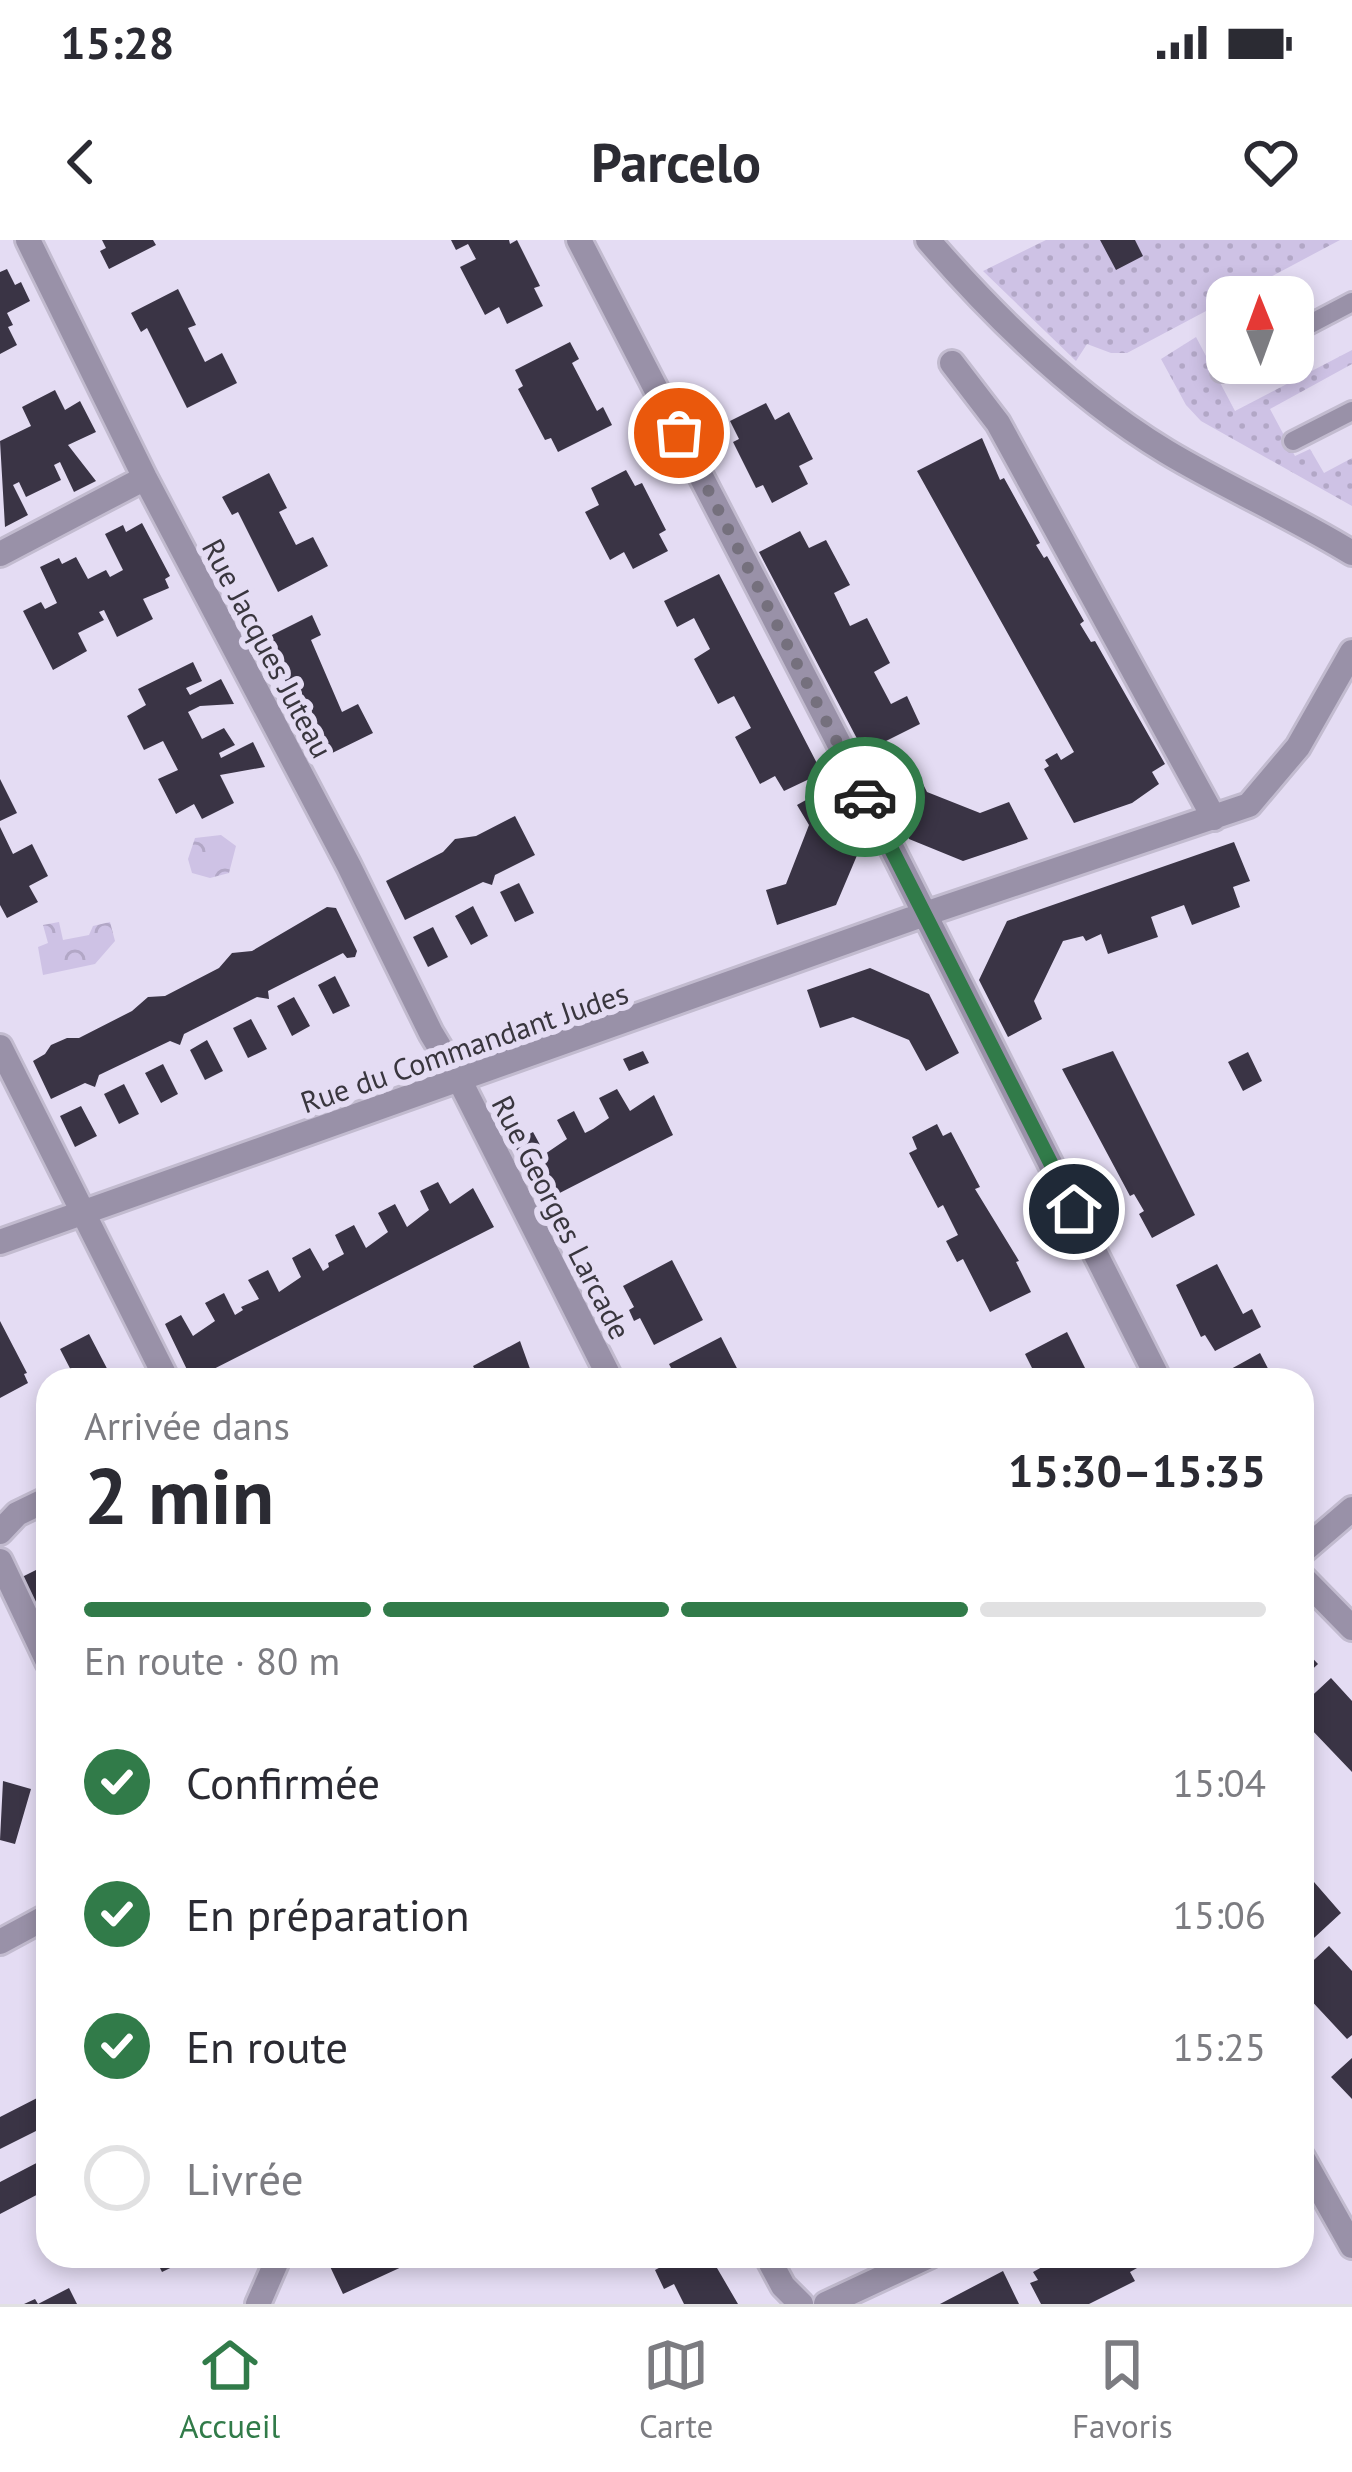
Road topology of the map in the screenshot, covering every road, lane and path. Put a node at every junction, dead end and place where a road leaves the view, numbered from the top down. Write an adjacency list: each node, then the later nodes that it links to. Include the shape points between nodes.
1 (28, 240): 9 (street, Rue Jacques Juteau)
2 (580, 240): 14 (street)
3 (928, 240): 10 (street, via 1001,320 1113,416)
4 (1352, 302): 5 (lane)
5 (1314, 322)
6 (952, 363): 13 (street, via 998,424)
7 (1352, 411): 8 (lane)
8 (1293, 441)
9 (146, 478): 11 (street); 16 (street, Rue Jacques Juteau)
10 (1352, 553)
11 (0, 554)
12 (1348, 670): 13 (street, Rue du Commandant Judes, via 1249,805)
13 (1214, 818): 14 (street, Rue du Commandant Judes)
14 (922, 915): 16 (street, Rue du Commandant Judes); 21 (street)
15 (0, 1047): 17 (street)
16 (460, 1081): 17 (street, Rue du Commandant Judes); 20 (street, Rue Georges Larcade)
17 (82, 1211): 18 (street, Rue du Commandant Judes); 19 (street)
18 (0, 1242)
19 (161, 1368)
20 (605, 1368)
21 (1153, 1368)
22 (36, 1505): 24 (street)
23 (1352, 1509): 25 (street)
24 (0, 1532)
25 (1314, 1542)
26 (0, 1562): 29 (street)
27 (1314, 1589): 28 (street)
28 (1352, 1628)
29 (36, 1637)
30 (36, 1922): 31 (street)
31 (0, 1942)
32 (1314, 2177): 33 (street)
33 (1351, 2238)
34 (274, 2268): 37 (street)
35 (773, 2268): 38 (street)
36 (903, 2268): 39 (street)
37 (258, 2304)
38 (801, 2304)
39 (826, 2304)

